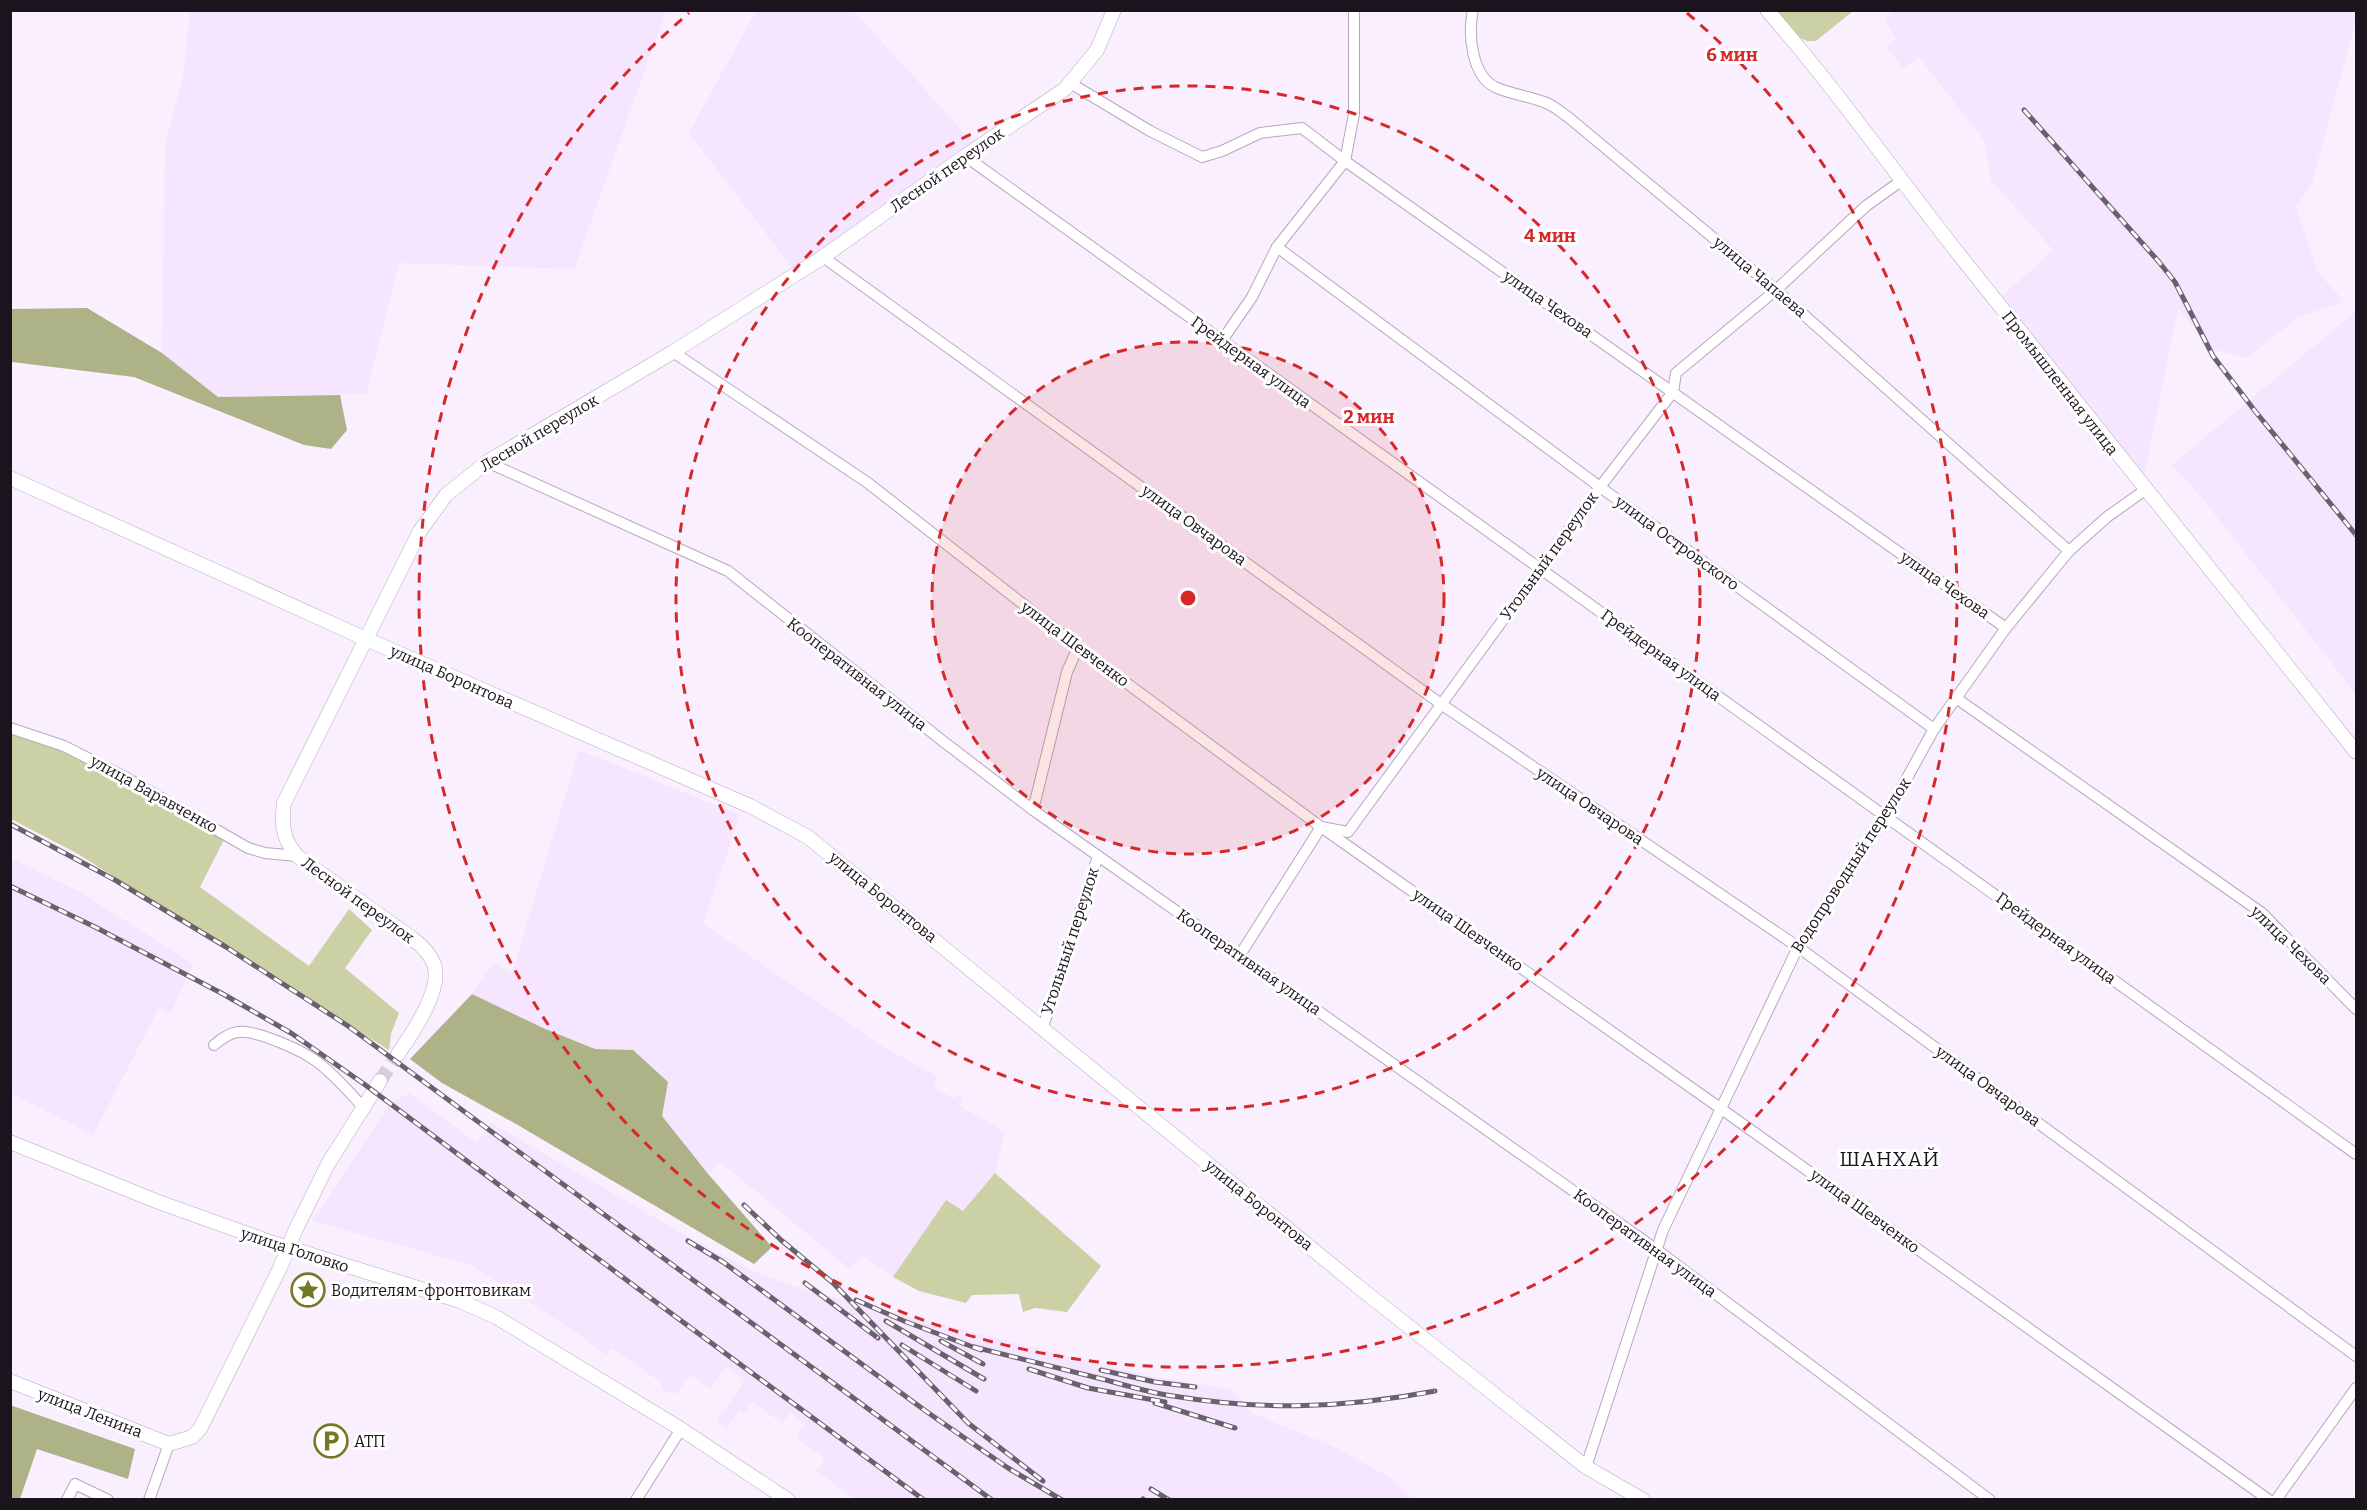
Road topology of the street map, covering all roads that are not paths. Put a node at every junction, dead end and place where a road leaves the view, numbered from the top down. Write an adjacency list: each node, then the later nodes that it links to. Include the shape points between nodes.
1 (1114, 10): 5 (street, Лесной переулок, via 1098,50)
2 (1354, 10): 7 (street, via 1354,114)
3 (1473, 10): 11 (street, улица Чапаева, via 1473,53 1481,73 1493,86 1547,103 1568,117)
4 (1767, 10): 8 (street, Промышленная улица, via 1807,56)
5 (1070, 83): 6 (street, Лесной переулок); 7 (street, улица Чехова, via 1202,158 1260,133 1302,128)
6 (965, 156): 10 (street, Лесной переулок); 12 (street, Грейдерная улица)
7 (1345, 161): 9 (street); 14 (street, улица Чехова)
8 (1901, 181): 11 (street, Угольный переулок, via 1866,206); 18 (street, Промышленная улица)
9 (1277, 247): 12 (street, via 1252,297); 17 (street, улица Островского)
10 (823, 257): 13 (street, Лесной переулок); 25 (street, улица Овчарова)
11 (1776, 290): 14 (street, Угольный переулок, via 1676,373); 19 (street, улица Чапаева)
12 (1221, 342): 20 (street, Грейдерная улица)
13 (673, 352): 15 (street, Лесной переулок); 23 (street, улица Шевченко, via 868,483)
14 (1673, 392): 17 (street, Угольный переулок); 21 (street, улица Чехова)
15 (487, 462): 22 (street, Лесной переулок, via 446,495 420,531); 29 (street, Кооперативная улица, via 728,571)
16 (10, 478): 22 (street, улица Боронтова)
17 (1600, 487): 20 (street, Угольный переулок); 27 (street, улица Островского)
18 (2145, 490): 19 (street, Водопроводный переулок); 28 (street, Промышленная улица)
19 (2069, 551): 21 (street, Водопроводный переулок)
20 (1540, 569): 25 (street, Угольный переулок); 30 (street, Грейдерная улица)
21 (2006, 628): 24 (street, Водопроводный переулок)
22 (366, 639): 32 (street, Лесной переулок, via 284,804 283,832); 37 (street, улица Боронтова, via 750,806 808,837)
23 (1078, 647): 29 (street, via 1067,672); 31 (street, улица Шевченко)
24 (1956, 698): 27 (street, Водопроводный переулок); 36 (street, улица Чехова, via 2262,913)
25 (1441, 704): 31 (street, Угольный переулок, via 1348,832); 34 (street, улица Овчарова)
26 (10, 728): 32 (street, улица Варавченко, via 64,746 248,848)
27 (1934, 729): 30 (street, Водопроводный переулок)
28 (2356, 752)
29 (1033, 810): 33 (street, Кооперативная улица)
30 (1886, 816): 34 (street, Водопроводный переулок); 44 (street, Грейдерная улица)
31 (1321, 827): 35 (street); 42 (street, улица Шевченко)
32 (297, 856): 39 (street, Лесной переулок, via 413,939 426,950 434,965 434,992)
33 (1098, 856): 35 (street, Кооперативная улица); 37 (street, Угольный переулок)
34 (1797, 947): 42 (street, Водопроводный переулок); 47 (street, улица Овчарова)
35 (1240, 955): 46 (street, Кооперативная улица)
36 (2356, 1009)
37 (1042, 1027): 52 (street, улица Боронтова, via 1352,1282)
38 (214, 1045): 41 (street, via 238,1032 256,1034 297,1051 316,1061)
39 (398, 1054)
40 (380, 1081): 41 (street)
41 (363, 1107): 45 (street, via 328,1164)
42 (1720, 1108): 46 (street, Водопроводный переулок); 60 (street, улица Шевченко)
43 (10, 1142): 45 (street, улица Головко)
44 (2356, 1154)
45 (288, 1249): 50 (street, улица Головко, via 460,1301 496,1317); 51 (street, via 200,1429 192,1437)
46 (1657, 1250): 52 (street, Водопроводный переулок); 59 (street, Кооперативная улица)
47 (2356, 1356)
48 (10, 1381): 51 (street, улица Ленина)
49 (2356, 1388): 61 (street)
50 (681, 1429): 56 (street); 57 (street, улица Головко)
51 (169, 1444): 55 (street)
52 (1586, 1467): 58 (street, улица Боронтова)
53 (68, 1500): 54 (street, via 75,1484)
54 (108, 1500)
55 (149, 1500)
56 (636, 1500)
57 (788, 1500)
58 (1643, 1500)
59 (1990, 1500)
60 (2269, 1500)
61 (2276, 1500)

